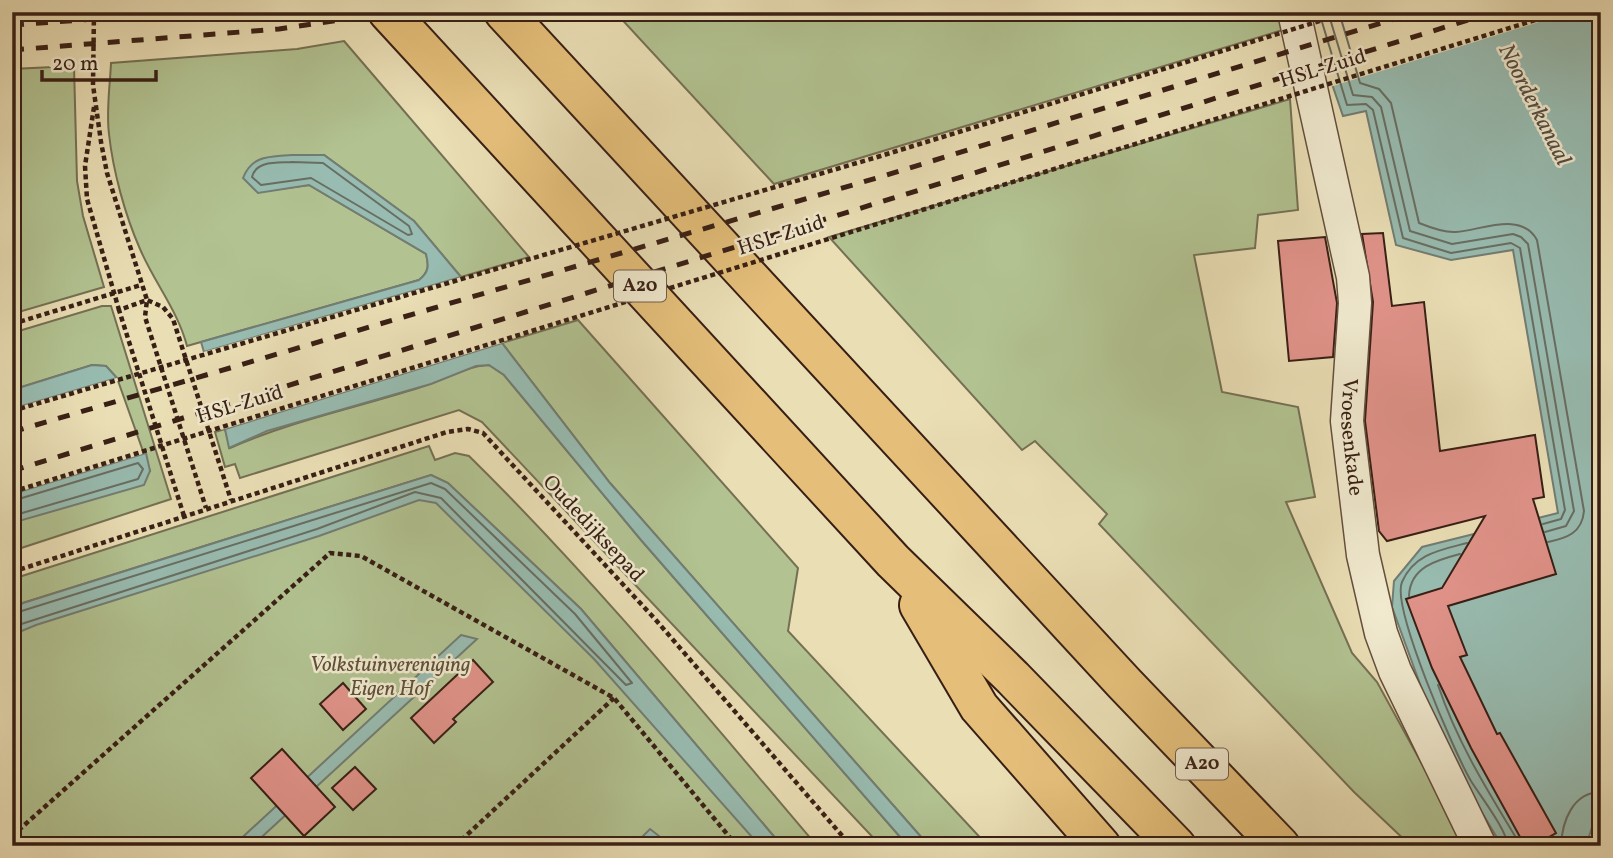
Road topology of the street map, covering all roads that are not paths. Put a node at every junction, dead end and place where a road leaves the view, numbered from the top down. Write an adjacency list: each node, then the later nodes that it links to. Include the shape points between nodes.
1 (388, 12): 4 (highway, A20)
2 (504, 12): 7 (highway, A20)
3 (1294, 12): 8 (street, Vroesenkade, via 1353,277 1347,421 1363,555 1395,671)
4 (893, 561): 5 (highway, A20, via 979,707); 6 (highway, A20)
5 (1101, 846)
6 (1176, 846)
7 (1280, 846)
8 (1480, 846)

